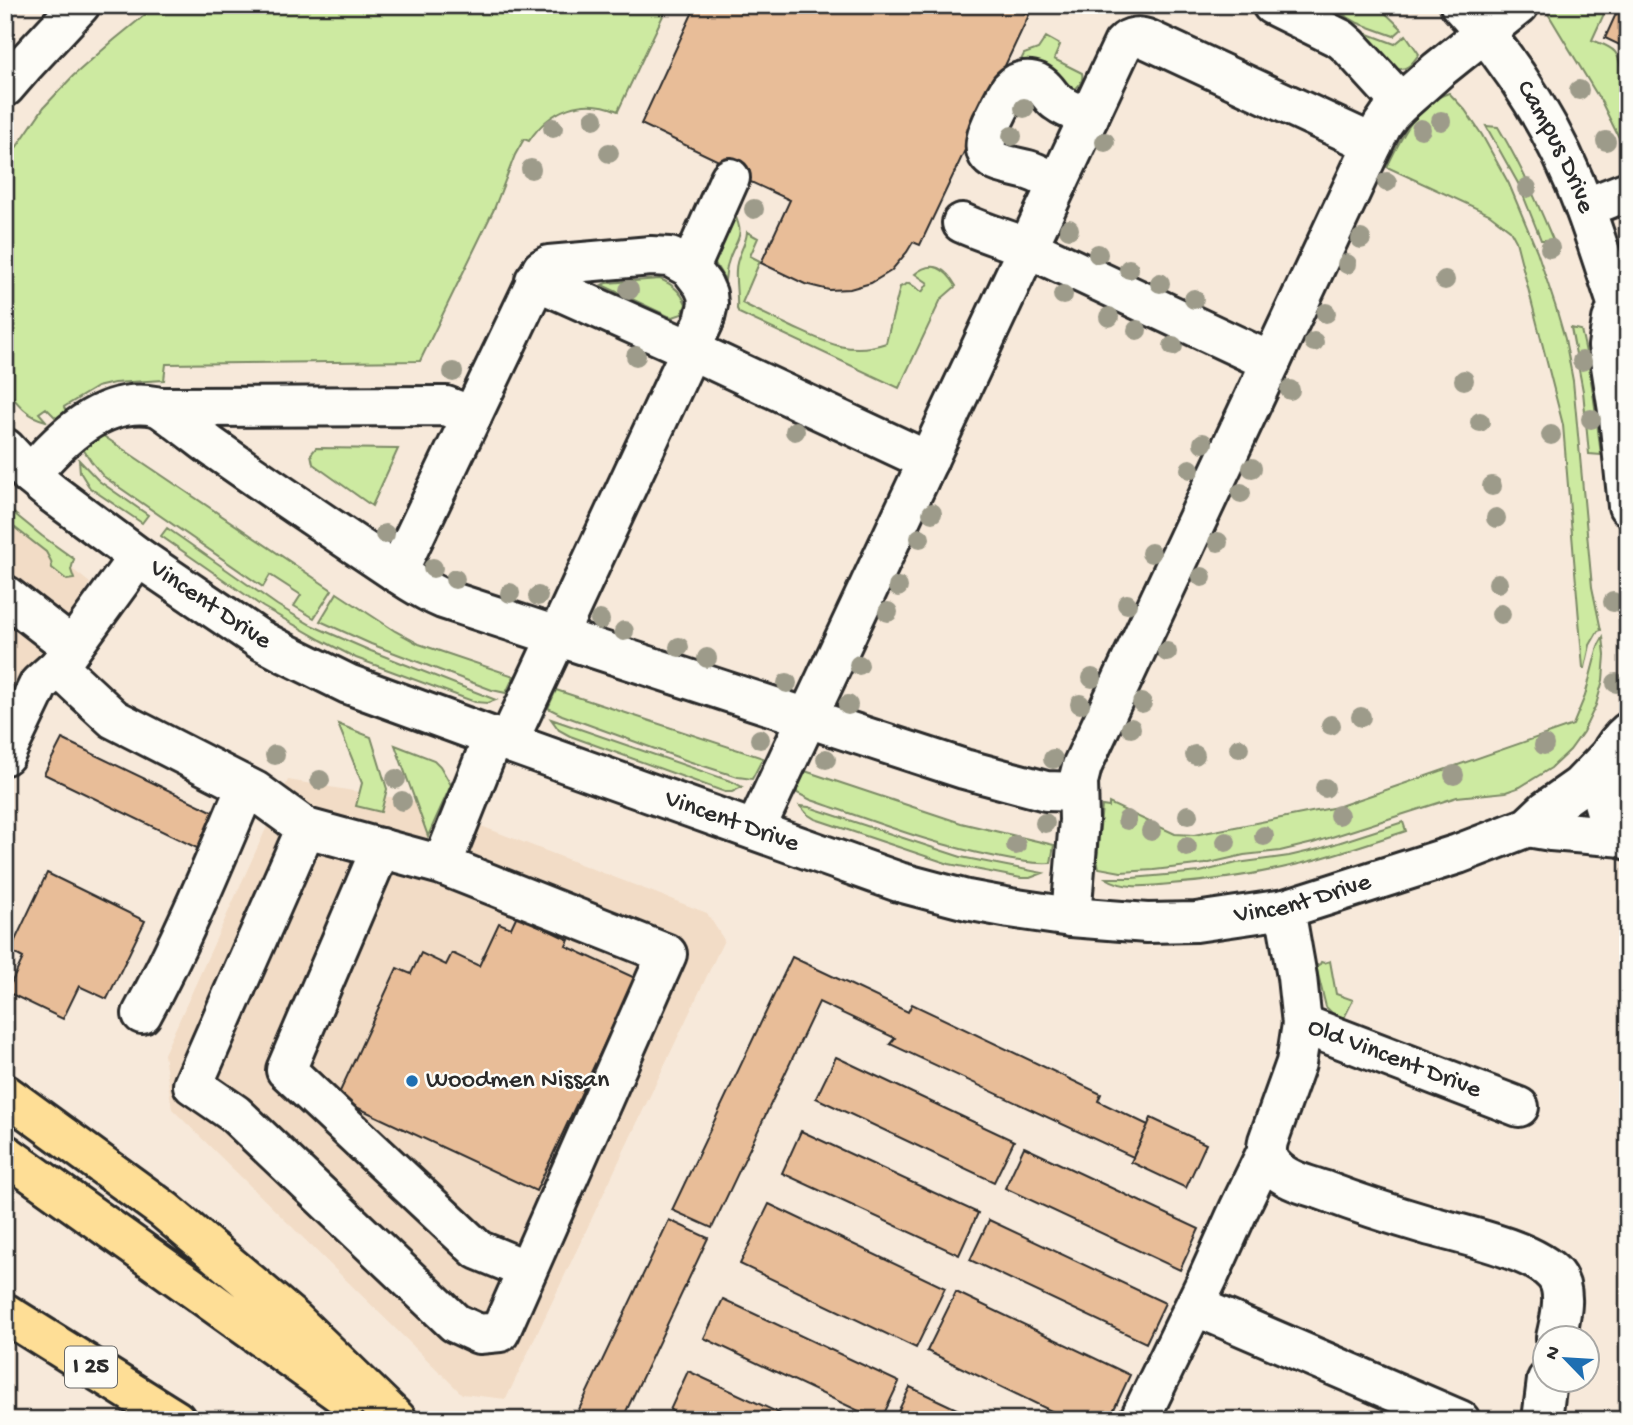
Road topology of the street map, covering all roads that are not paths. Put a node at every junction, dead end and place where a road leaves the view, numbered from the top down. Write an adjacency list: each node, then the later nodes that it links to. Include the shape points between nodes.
1 (80, 5): 5 (street)
2 (1272, 5): 6 (street, via 1341,39)
3 (1519, 5): 4 (street)
4 (1472, 19): 6 (street, via 1438,70); 12 (street, Campus Drive, via 1546,125)
5 (5, 87)
6 (1401, 103): 8 (street)
7 (1088, 117): 8 (street, via 1123,44 1138,37); 10 (street); 10 (street, via 1055,102 1037,82 1025,80 1010,89 989,131 988,156)
8 (1373, 145): 19 (street)
9 (730, 178): 15 (street)
10 (1058, 183): 14 (street)
11 (1628, 191): 12 (street)
12 (1585, 208): 17 (street, Campus Drive)
13 (962, 223): 14 (street)
14 (1028, 248): 19 (street); 22 (street)
15 (690, 268): 16 (street, via 670,257 651,256 550,265 542,268); 18 (street, via 703,285 708,304)
16 (535, 280): 18 (street); 21 (street)
17 (1623, 310): 24 (street, Campus Drive, via 1612,320 1608,346)
18 (691, 350): 22 (street); 28 (street)
19 (1271, 362): 35 (street, via 1082,766)
20 (158, 407): 21 (street, via 446,406); 23 (street, via 130,406 105,412 56,446); 26 (street)
21 (472, 416): 26 (street)
22 (928, 461): 30 (street)
23 (18, 462): 25 (street, Vincent Drive)
24 (1628, 506)
25 (138, 556): 29 (street); 32 (street, Vincent Drive, via 287,654 348,684)
26 (397, 573): 28 (street, via 443,599)
27 (5, 596): 29 (street)
28 (557, 637): 30 (street); 32 (street)
29 (65, 657): 33 (street, via 39,684); 34 (street, via 114,719)
30 (807, 719): 35 (street, via 998,779 1046,791); 38 (street)
31 (1619, 737): 36 (street, Vincent Drive, via 1580,786); 39 (street, via 1602,774 1601,792 1612,824)
32 (500, 740): 38 (street, Vincent Drive); 41 (street)
33 (5, 755)
34 (246, 787): 37 (street); 44 (street)
35 (1078, 792): 43 (street)
36 (1528, 827): 39 (street, Vincent Drive); 42 (street, Vincent Drive)
37 (306, 828): 40 (street); 50 (street, via 193,1085 235,1114 455,1323 479,1334 500,1332)
38 (755, 830): 43 (street, Vincent Drive, via 931,891)
39 (1626, 838)
40 (381, 848): 41 (street); 50 (street, via 286,1070 478,1250)
41 (442, 865): 50 (street, via 667,954)
42 (1285, 909): 43 (street, Vincent Drive, via 1196,922); 45 (street, Old Vincent Drive)
43 (1071, 917)
44 (142, 1014)
45 (1302, 1024): 47 (street, Old Vincent Drive); 48 (street, via 1296,1063)
46 (5, 1094): 56 (highway, via 164,1210 294,1320)
47 (1518, 1107)
48 (1266, 1153): 51 (street); 53 (street, via 1285,1177 1508,1249 1542,1265 1556,1276 1562,1294)
49 (5, 1154): 56 (highway, via 353,1402)
50 (527, 1270)
51 (1195, 1306): 57 (street); 58 (street)
52 (5, 1313): 55 (highway, I 25)
53 (1559, 1324)
54 (1545, 1394): 59 (street)
55 (176, 1420)
56 (396, 1420)
57 (1139, 1420)
58 (1460, 1420)
59 (1542, 1420)

